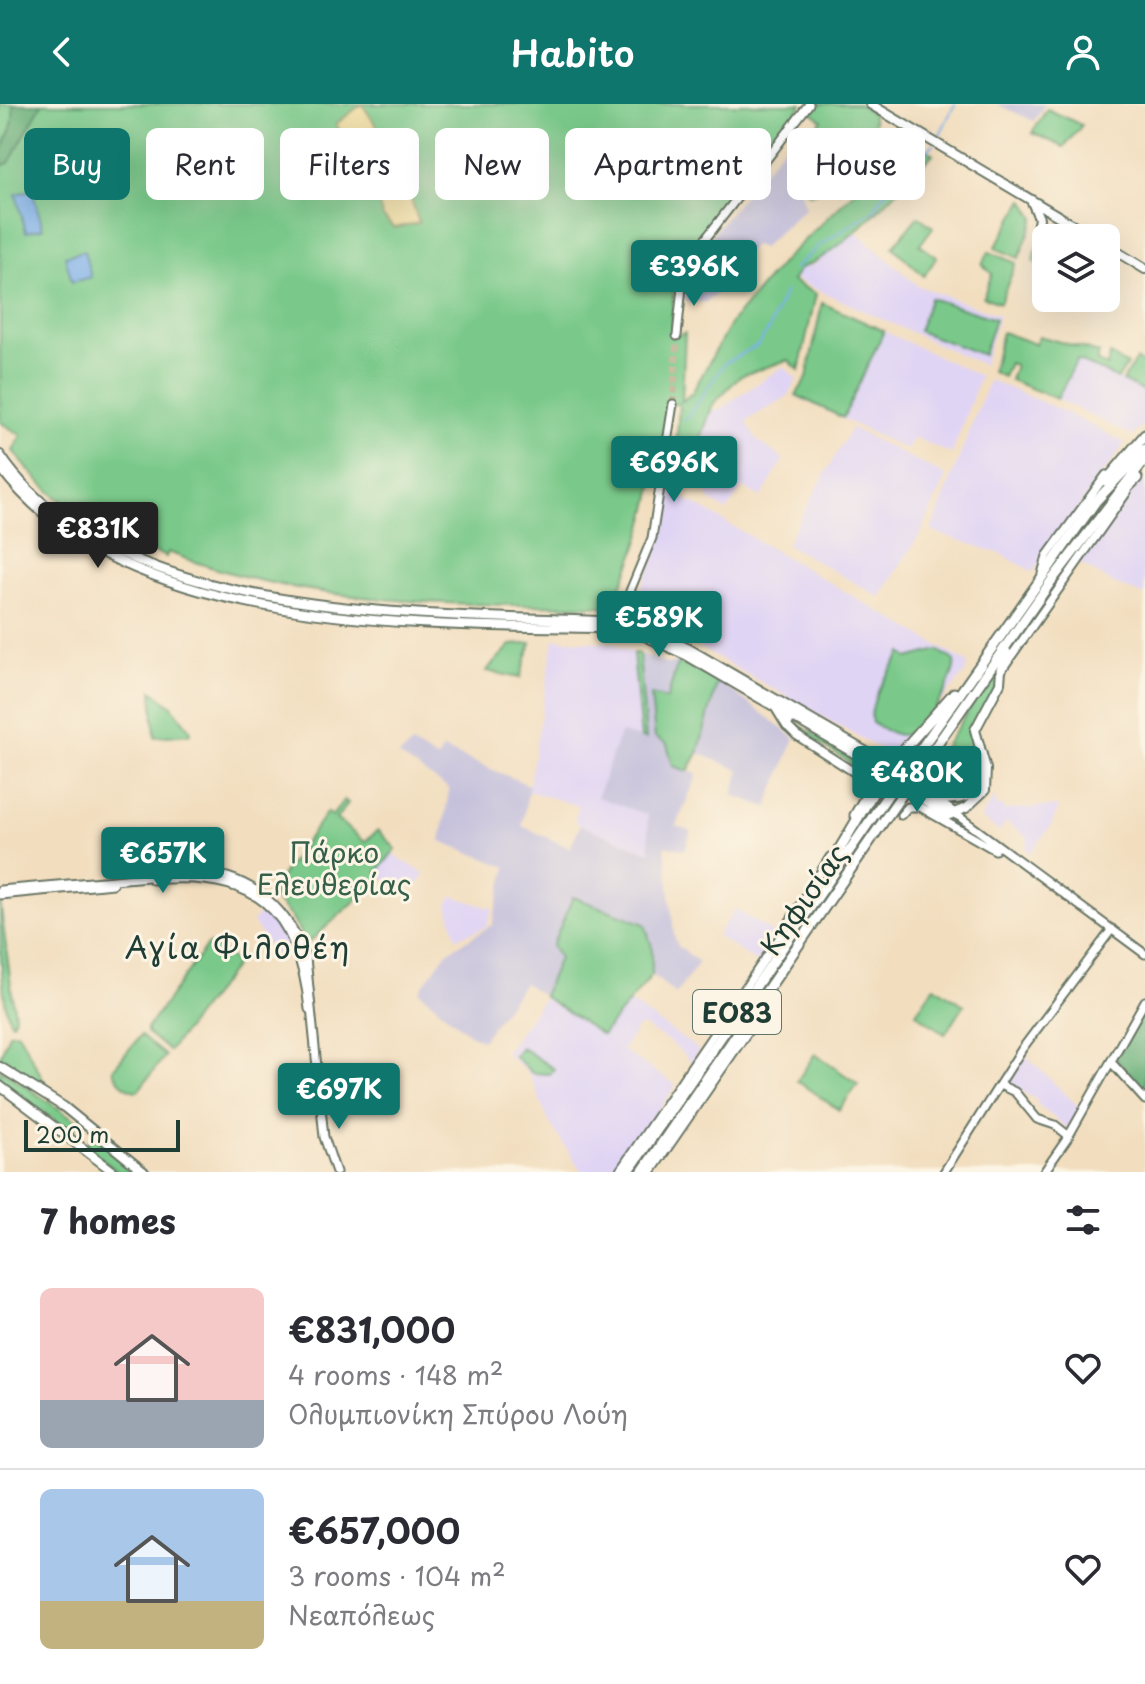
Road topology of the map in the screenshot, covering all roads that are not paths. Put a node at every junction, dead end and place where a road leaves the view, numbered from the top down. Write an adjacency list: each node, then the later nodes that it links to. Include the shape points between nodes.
1 (809, 104): 11 (street, via 684,267)
2 (870, 104): 3 (main road)
3 (880, 107): 4 (main road)
4 (1029, 198): 5 (main road); 7 (main road)
5 (1066, 221): 6 (main road); 8 (main road)
6 (1049, 223)
7 (1038, 224)
8 (1071, 224)
9 (1120, 254): 10 (main road)
10 (1145, 269)
11 (677, 336)
12 (673, 404): 23 (street, via 654,530)
13 (1145, 433): 20 (main road); 22 (street, Κηφισίας, via 1060,537)
14 (1145, 449): 20 (main road, Κηφισίας / ΕΟ83)
15 (0, 455): 17 (main road, via 35,497 71,527 113,551 170,571 271,596 355,609 598,624 356,618 204,590 87,546 38,510)
16 (1145, 459): 21 (main road, Κηφισίας / ΕΟ83)
17 (0, 467)
18 (1145, 469): 19 (main road)
19 (1137, 478): 21 (main road); 24 (street)
20 (1096, 501): 22 (main road, Κηφισίας / ΕΟ83)
21 (1098, 516): 25 (main road, Κηφισίας / ΕΟ83)
22 (1042, 575): 28 (main road, Κηφισίας / ΕΟ83)
23 (630, 591)
24 (1051, 595): 25 (main road); 27 (street)
25 (1036, 602): 26 (main road, Κηφισίας / ΕΟ83)
26 (1016, 631): 27 (main road); 33 (main road, Κηφισίας / ΕΟ83)
27 (1001, 670): 38 (main road, via 1000,683 975,730 987,774 985,790)
28 (967, 681): 30 (main road); 33 (main road, Κηφισίας / ΕΟ83)
29 (791, 718): 29 (main road, via 689,649 646,633 676,649 775,707); 31 (main road); 47 (street, via 805,742 863,775 869,786)
30 (901, 752): 31 (main road); 32 (main road)
31 (873, 760): 32 (main road); 34 (main road)
32 (888, 769): 33 (main road); 34 (main road)
33 (907, 779): 35 (main road); 35 (main road, via 952,753 964,754 977,765 980,780 970,796); 36 (main road, Κηφισίας / ΕΟ83); 38 (main road); 40 (main road, Κηφισίας / ΕΟ83)
34 (875, 791): 40 (main road, via 830,865)
35 (931, 797): 38 (main road)
36 (892, 809): 37 (main road); 42 (main road, Κηφισίας / ΕΟ83)
37 (901, 815): 39 (street, via 908,807 920,807)
38 (952, 815): 39 (street)
39 (1038, 875): 43 (street)
40 (828, 880): 45 (main road, Κηφισίας / ΕΟ83)
41 (1, 892): 64 (street, via 205,872 236,879 264,894 294,930 306,958 324,1137)
42 (809, 926): 44 (main road); 48 (main road, Κηφισίας / ΕΟ83)
43 (1112, 929): 46 (street); 55 (street)
44 (809, 939)
45 (780, 949): 47 (main road); 57 (main road, Κηφισίας / ΕΟ83)
46 (1145, 954)
47 (767, 956): 57 (street)
48 (764, 995): 50 (main road); 52 (main road, Κηφισίας / ΕΟ83)
49 (1145, 1001): 53 (street)
50 (760, 1014): 51 (street)
51 (736, 1049): 52 (main road); 59 (street)
52 (723, 1055): 60 (main road, Κηφισίας / ΕΟ83)
53 (1111, 1062): 58 (street); 61 (street)
54 (0, 1067): 63 (main road, via 64,1107)
55 (1000, 1085): 61 (street, via 1015,1092 1037,1119); 69 (street)
56 (0, 1086): 62 (main road)
57 (675, 1095): 65 (street); 66 (main road, Κηφισίας / ΕΟ83)
58 (1145, 1100)
59 (692, 1114): 60 (main road); 68 (street)
60 (679, 1118): 67 (main road, Κηφισίας / ΕΟ83)
61 (1069, 1136): 70 (street)
62 (114, 1172)
63 (144, 1172)
64 (334, 1172)
65 (619, 1172)
66 (628, 1172)
67 (642, 1172)
68 (651, 1172)
69 (944, 1172)
70 (1044, 1172)

